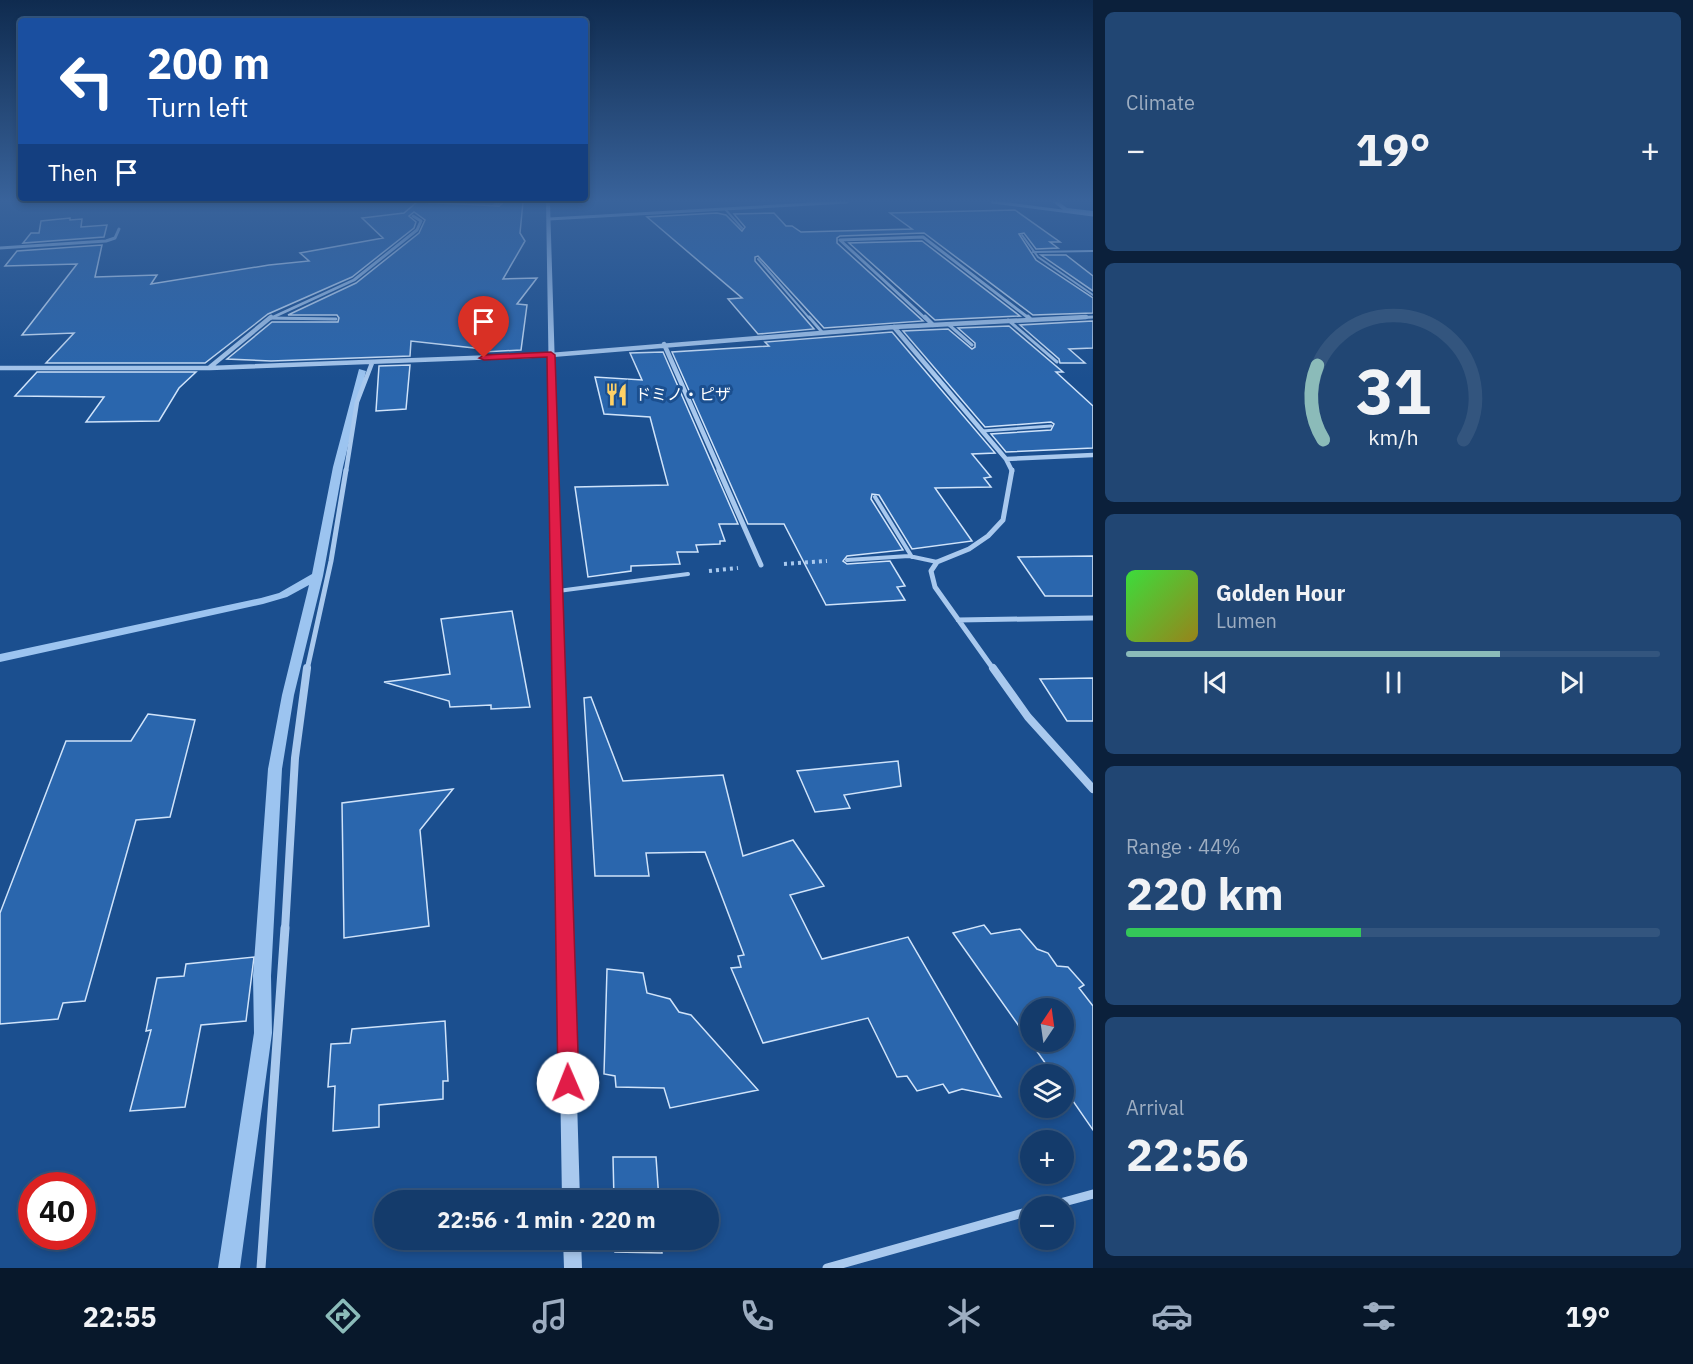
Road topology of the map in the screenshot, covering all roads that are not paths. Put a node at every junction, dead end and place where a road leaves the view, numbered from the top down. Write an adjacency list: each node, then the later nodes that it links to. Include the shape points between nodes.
1 (378, 261): 9 (street, via 354,280)
2 (550, 261): 19 (street)
3 (759, 261): 16 (lane)
4 (863, 261): 14 (street)
5 (955, 261): 11 (street)
6 (1046, 261): 7 (lane)
7 (1093, 295)
8 (1093, 317): 11 (street)
9 (269, 318): 10 (lane); 23 (street)
10 (336, 319)
11 (1030, 319): 12 (street)
12 (1008, 320): 13 (street); 20 (lane)
13 (948, 324): 14 (street); 18 (lane)
14 (933, 325): 15 (street)
15 (894, 327): 16 (street); 25 (street)
16 (822, 332): 17 (street)
17 (664, 344): 19 (street); 32 (street)
18 (972, 345)
19 (551, 355): 21 (street); 34 (street)
20 (1057, 362)
21 (372, 363): 23 (street); 43 (street, via 357,402 331,561 308,662 295,758)
22 (0, 368): 23 (street)
23 (210, 368)
24 (1051, 426): 25 (lane)
25 (982, 431): 27 (street)
26 (1093, 455): 27 (street)
27 (1006, 459): 31 (street, via 1012,469 1003,520 969,549)
28 (875, 497): 29 (lane)
29 (912, 557): 30 (lane); 31 (lane)
30 (847, 560)
31 (936, 562): 36 (street, via 931,571 935,586)
32 (760, 565)
33 (688, 574): 34 (lane)
34 (556, 591): 38 (street)
35 (1093, 618): 36 (street)
36 (958, 620): 37 (street, via 1028,717)
37 (1093, 789)
38 (571, 1190)
39 (1093, 1194): 40 (street)
40 (1074, 1199)
41 (1020, 1214): 45 (street)
42 (572, 1250): 44 (street)
43 (261, 1268)
44 (573, 1268)
45 (827, 1268)

